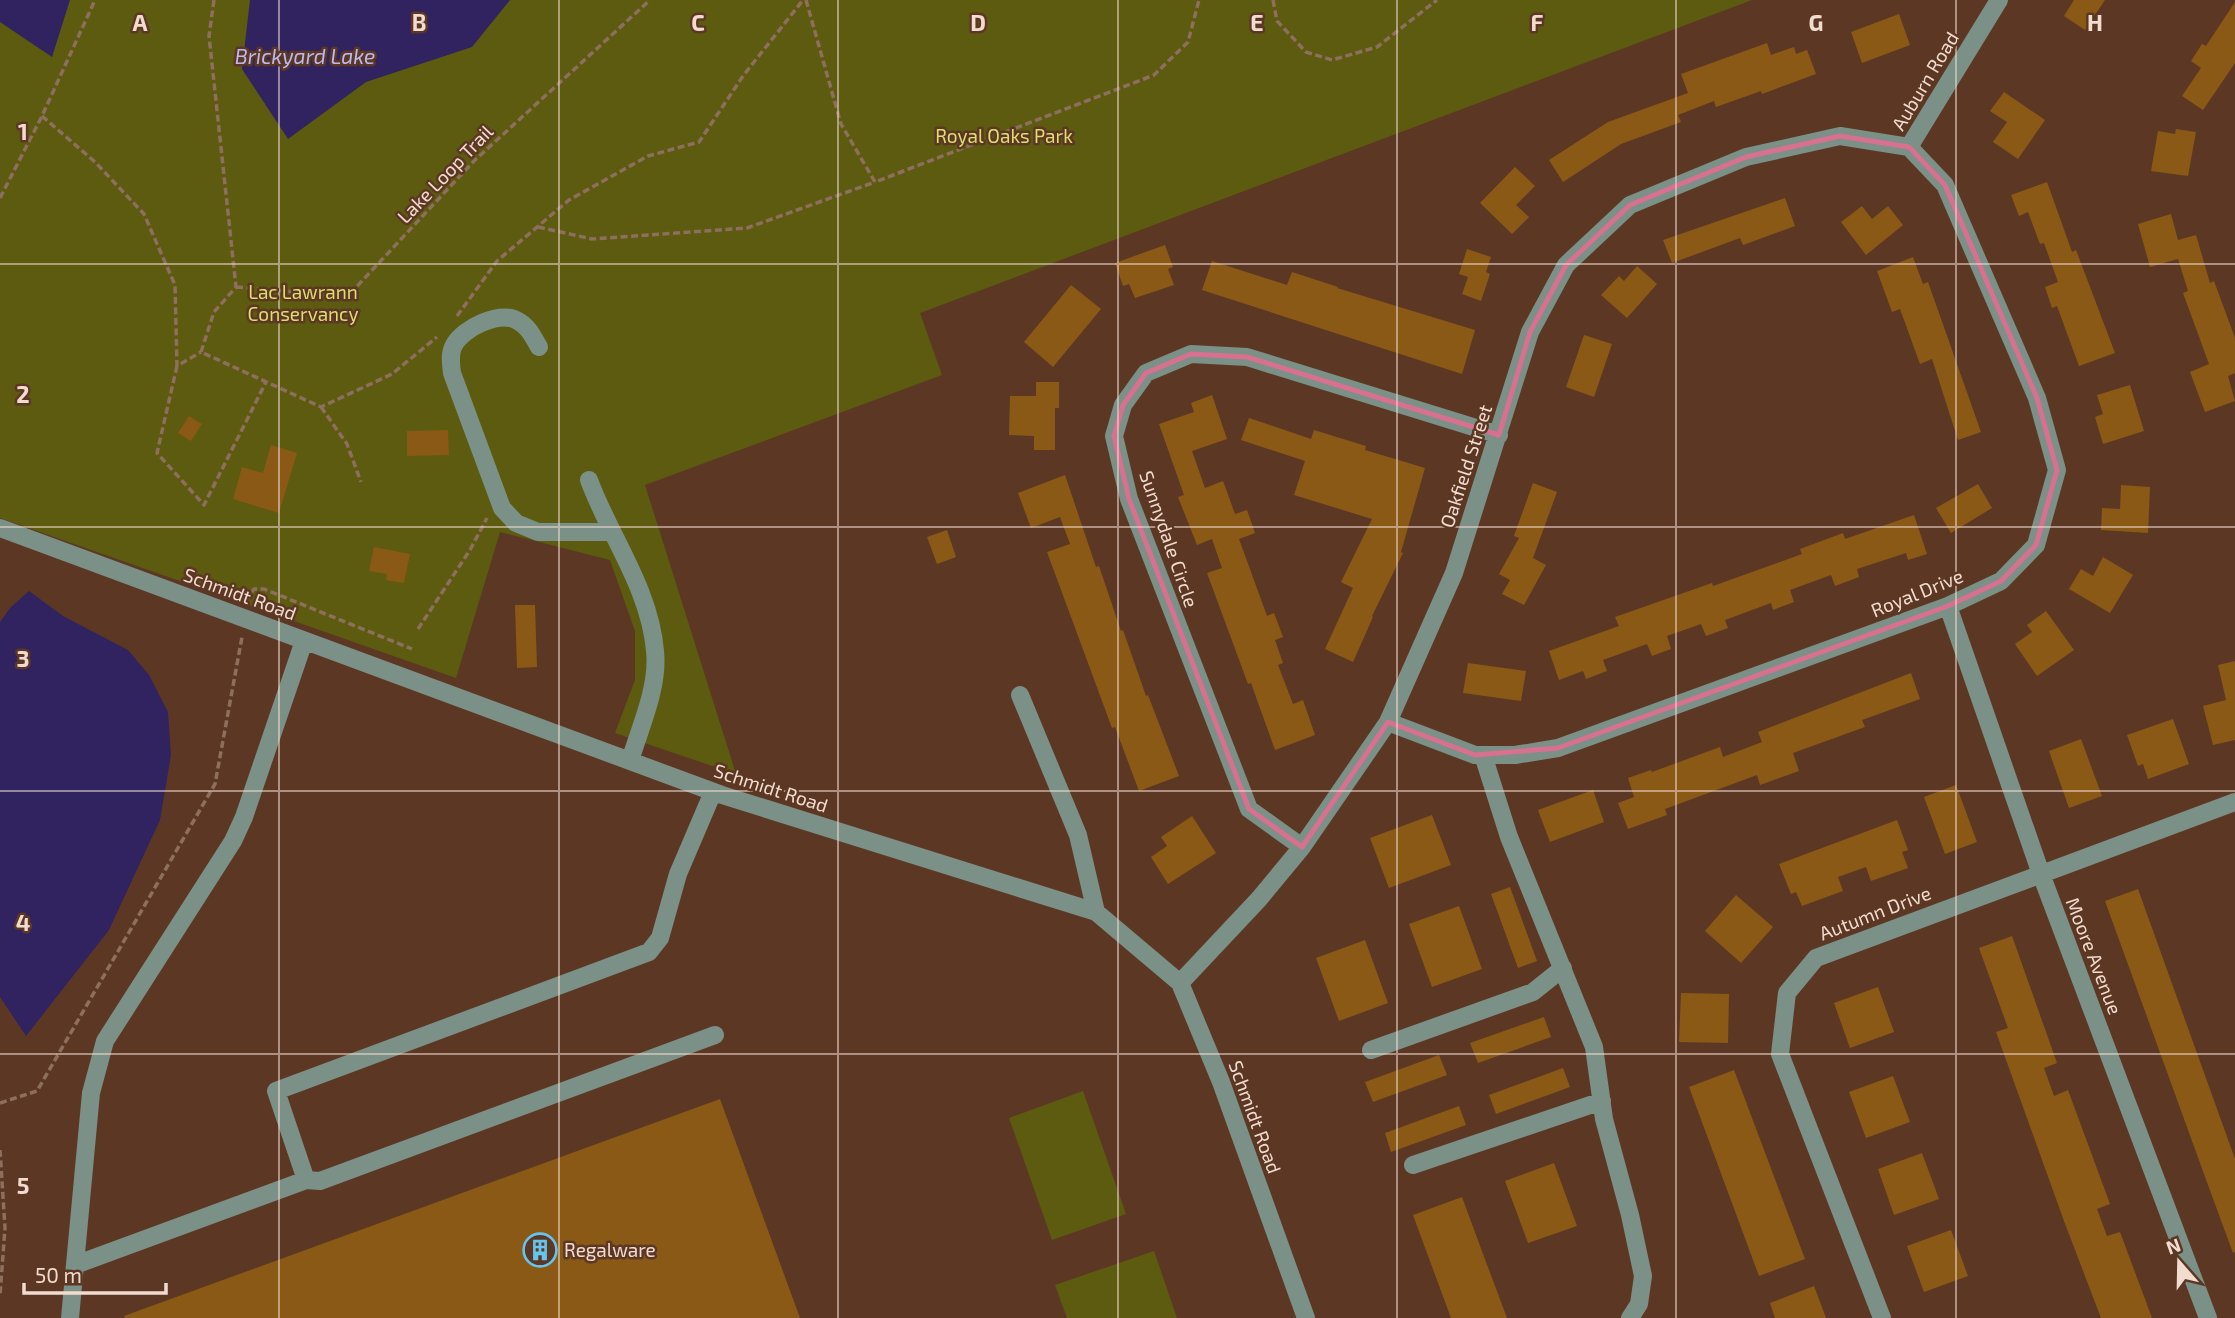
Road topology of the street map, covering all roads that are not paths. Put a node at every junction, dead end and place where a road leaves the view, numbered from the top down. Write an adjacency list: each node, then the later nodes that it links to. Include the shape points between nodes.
1 (1999, 0): 2 (street, Auburn Road)
2 (1909, 147): 4 (street, Oakfield Street, via 1840,136 1746,158 1630,205 1566,264 1530,332); 8 (street, Royal Drive, via 1945,185 2037,398 2057,470 2036,545 2001,581)
3 (539, 347): 7 (street, via 516,319 500,318 463,334 450,359 502,508 516,523 538,532)
4 (1499, 435): 11 (street, Oakfield Street, via 1454,573); 16 (street, Sunnydale Circle, via 1247,357 1191,354 1146,373 1123,405 1114,436 1129,499 1250,809)
5 (589, 480): 7 (street)
6 (0, 527): 9 (street, Schmidt Road)
7 (612, 532): 13 (street, via 647,610 656,652 653,683)
8 (1948, 606): 12 (street, Royal Drive, via 1558,748); 17 (street, Moore Avenue)
9 (304, 641): 13 (street, Schmidt Road); 26 (street, via 233,841 106,1041 91,1093)
10 (1020, 695): 18 (street, via 1079,835)
11 (1388, 722): 12 (street, Royal Drive); 16 (street, Oakfield Street)
12 (1483, 755): 19 (street, via 1509,837)
13 (630, 761): 14 (street, Schmidt Road)
14 (713, 792): 18 (street, Schmidt Road); 25 (street, via 678,874 660,938 649,953 276,1091)
15 (2235, 802): 17 (street, Autumn Drive)
16 (1302, 847): 20 (street, Oakfield Street)
17 (2040, 874): 30 (street, Autumn Drive, via 1816,958 1787,993 1780,1054); 31 (street, Moore Avenue)
18 (1096, 912): 20 (street, Schmidt Road)
19 (1563, 968): 22 (street, via 1533,992); 23 (street, via 1594,1047)
20 (1180, 983): 28 (street, Schmidt Road, via 1221,1082)
21 (715, 1035): 25 (street, via 320,1181)
22 (1371, 1050)
23 (1602, 1101): 24 (street); 29 (street, via 1643,1276 1639,1304)
24 (1413, 1165)
25 (306, 1180): 26 (street)
26 (75, 1265): 27 (street)
27 (71, 1318)
28 (1306, 1318)
29 (1630, 1318)
30 (1882, 1318)
31 (2208, 1318)

